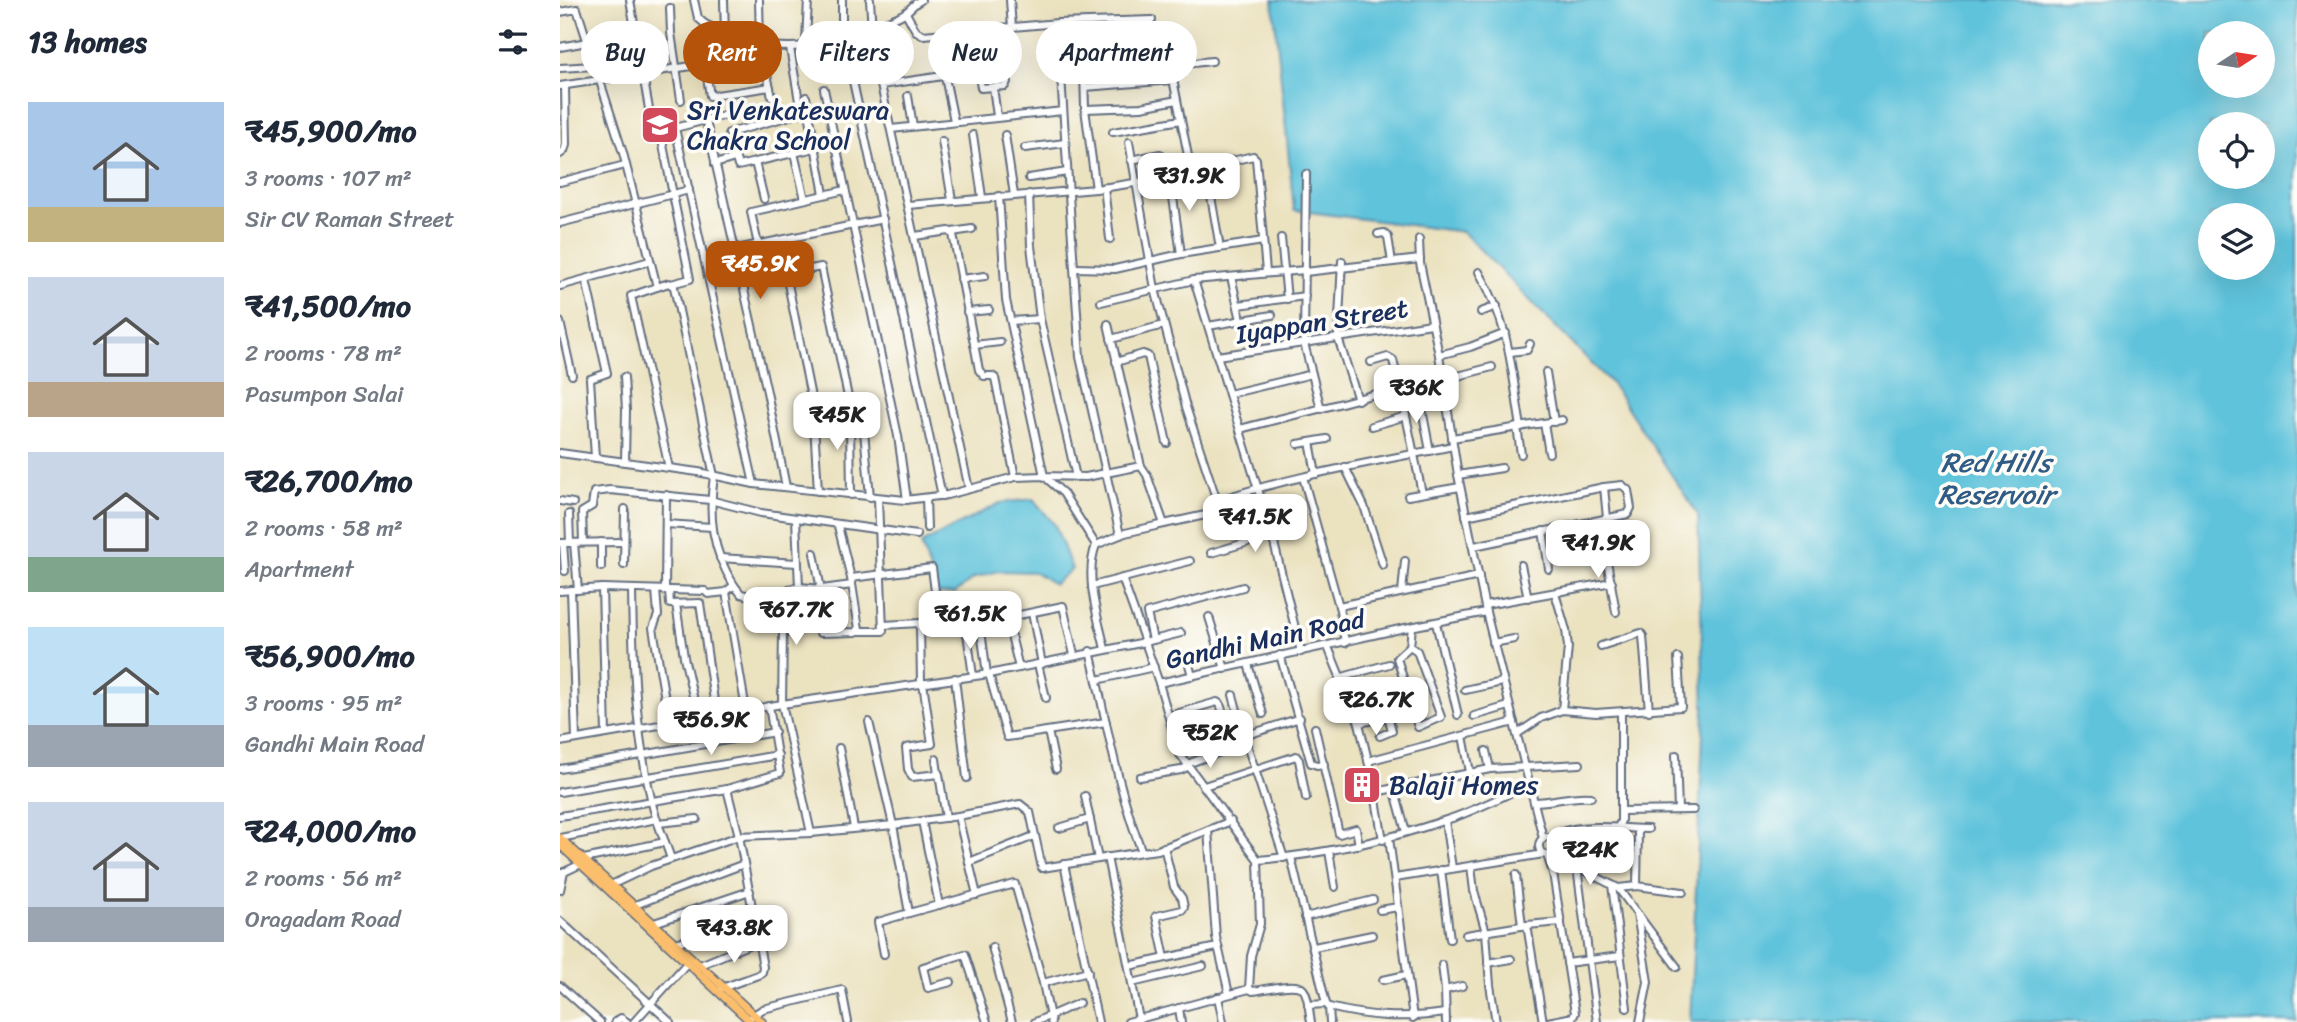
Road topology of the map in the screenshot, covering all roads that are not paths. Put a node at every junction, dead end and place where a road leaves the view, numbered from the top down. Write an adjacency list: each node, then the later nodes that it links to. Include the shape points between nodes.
1 (573, 0): 13 (street)
2 (630, 0): 17 (street)
3 (694, 0): 18 (street)
4 (724, 0): 19 (street)
5 (759, 0): 20 (street)
6 (808, 0): 31 (street, via 805,44)
7 (842, 0): 21 (street)
8 (870, 0): 22 (street)
9 (920, 0): 11 (street)
10 (1010, 0): 24 (street)
11 (910, 3): 15 (street)
12 (670, 8): 37 (street)
13 (577, 9): 14 (street); 25 (street)
14 (560, 12)
15 (906, 13): 23 (street); 27 (street, via 916,31)
16 (1152, 20): 26 (street)
17 (633, 21)
18 (702, 21)
19 (725, 21)
20 (759, 21)
21 (842, 21)
22 (871, 21)
23 (885, 21)
24 (1012, 21)
25 (581, 22)
26 (1022, 27)
27 (928, 35)
28 (581, 43): 29 (street)
29 (560, 47)
30 (782, 47): 31 (street)
31 (790, 48): 67 (street)
32 (1212, 61): 33 (street)
33 (1197, 63)
34 (581, 67): 36 (street)
35 (683, 67): 37 (street)
36 (560, 68)
37 (677, 68): 38 (street); 62 (street)
38 (669, 69)
39 (928, 78): 53 (street)
40 (581, 82): 54 (street)
41 (600, 84): 91 (street)
42 (643, 84): 65 (street)
43 (708, 84): 55 (street, via 710,96)
44 (769, 84): 55 (street)
45 (854, 84): 116 (street)
46 (946, 84): 71 (street)
47 (980, 84): 56 (street, via 981,88)
48 (1006, 84): 56 (street)
49 (1061, 84): 66 (street)
50 (1085, 84): 57 (street)
51 (1123, 84): 57 (street)
52 (1174, 84): 63 (street)
53 (881, 85): 74 (street)
54 (563, 86): 85 (street, via 566,145)
55 (770, 87): 60 (street)
56 (993, 87): 69 (street)
57 (1085, 87): 64 (street)
58 (824, 89): 103 (street)
59 (908, 96): 73 (street)
60 (772, 97)
61 (806, 97): 67 (street)
62 (681, 100)
63 (1177, 100): 64 (street); 72 (street)
64 (1085, 109): 101 (street)
65 (649, 110)
66 (1063, 111): 69 (street); 81 (street)
67 (804, 112): 82 (street); 87 (street, via 729,133)
68 (729, 114): 70 (street)
69 (997, 116): 71 (street)
70 (706, 121): 90 (street); 102 (street, via 675,128)
71 (954, 121): 73 (street)
72 (1181, 121): 75 (street); 93 (street)
73 (913, 126): 74 (street)
74 (891, 129): 115 (street)
75 (1112, 132)
76 (661, 135): 105 (street)
77 (973, 135): 110 (street)
78 (1005, 135): 108 (street)
79 (942, 141): 113 (street)
80 (1129, 142): 88 (street)
81 (1065, 143): 83 (street); 94 (street)
82 (815, 148): 84 (street); 106 (street)
83 (1025, 148)
84 (794, 153): 89 (street); 112 (street)
85 (560, 154)
86 (1160, 154): 88 (street)
87 (736, 158): 89 (street, via 738,166); 90 (street)
88 (1131, 160): 99 (street)
89 (755, 162): 111 (street)
90 (715, 164): 129 (street)
91 (625, 165): 98 (street); 114 (street)
92 (1206, 168): 93 (street); 126 (street, via 1255,158); 128 (street)
93 (1191, 171): 96 (street)
94 (1068, 172): 97 (street); 104 (street)
95 (1306, 174): 138 (street)
96 (1170, 176): 99 (street); 130 (street)
97 (1029, 178)
98 (560, 183)
99 (1135, 183): 100 (street); 133 (street)
100 (1104, 187): 101 (street); 124 (street)
101 (1096, 189): 104 (street)
102 (689, 190): 105 (street); 224 (street)
103 (845, 190): 106 (street); 118 (street)
104 (1069, 192): 107 (street); 136 (street)
105 (672, 193): 114 (street); 147 (street, via 690,279)
106 (824, 194): 112 (street)
107 (1029, 194): 108 (street); 160 (street)
108 (1014, 195): 109 (street)
109 (999, 196): 110 (street); 163 (street)
110 (982, 197): 113 (street)
111 (764, 199)
112 (805, 199): 127 (street, via 751,212)
113 (952, 200): 115 (street)
114 (635, 202): 117 (street); 132 (street)
115 (908, 205): 122 (street)
116 (883, 219): 118 (street); 234 (street)
117 (560, 223)
118 (853, 226): 127 (street); 240 (street)
119 (972, 229): 120 (street)
120 (952, 232): 122 (street); 144 (street)
121 (1378, 233): 134 (street, via 1388,237)
122 (915, 236): 229 (street)
123 (1281, 238): 137 (street)
124 (1110, 239)
125 (1419, 239): 131 (street)
126 (1263, 241): 128 (street); 139 (street)
127 (757, 244): 129 (street); 141 (street, via 765,278)
128 (1220, 248): 130 (street)
129 (736, 249): 225 (street)
130 (1181, 254): 133 (street)
131 (1420, 259): 134 (street); 165 (street)
132 (650, 261): 145 (street); 149 (street)
133 (1149, 262): 136 (street, via 1115,269); 150 (street)
134 (1392, 262): 135 (street)
135 (1342, 265): 138 (street); 169 (street)
136 (1075, 268): 216 (street, via 1080,357)
137 (1283, 271): 138 (street); 139 (street); 152 (street)
138 (1305, 271): 151 (street)
139 (1266, 272): 143 (street)
140 (1479, 272): 155 (street)
141 (786, 274): 193 (street, via 821,267); 230 (street, via 813,407)
142 (985, 276): 144 (street)
143 (1231, 277): 146 (street); 154 (street)
144 (961, 279): 157 (street)
145 (586, 280): 148 (street); 210 (street, via 607,373 590,379)
146 (1195, 280): 150 (street); 167 (street)
147 (671, 284): 149 (street); 219 (street)
148 (560, 286)
149 (657, 287): 214 (street, via 631,296)
150 (1154, 289): 153 (street); 166 (street)
151 (1305, 296): 152 (street); 172 (street)
152 (1287, 299): 154 (street)
153 (1101, 302)
154 (1238, 305): 161 (street)
155 (1497, 306): 158 (street); 168 (street)
156 (989, 310): 157 (street)
157 (967, 312): 174 (street)
158 (1481, 312)
159 (1272, 315): 161 (street)
160 (1040, 319): 163 (street); 222 (street)
161 (1241, 320): 167 (street)
162 (560, 321): 183 (street)
163 (1011, 321): 220 (street)
164 (1108, 324): 170 (street)
165 (1432, 324): 169 (street, Iyappan Street); 176 (street)
166 (1164, 325): 170 (street); 242 (street)
167 (1208, 326): 177 (street)
168 (1506, 332): 175 (street); 176 (street)
169 (1338, 338): 172 (street, Iyappan Street); 189 (street)
170 (1111, 339): 178 (street)
171 (1000, 342): 174 (street)
172 (1304, 343): 177 (street, Iyappan Street); 182 (street)
173 (1530, 344): 175 (street, via 1527,351)
174 (974, 345): 221 (street, via 981,373 995,379)
175 (1510, 352): 197 (street)
176 (1439, 355): 185 (street)
177 (1217, 356): 188 (street)
178 (1116, 362): 202 (street, via 1148,356); 212 (street)
179 (1371, 362): 187 (street, via 1392,358)
180 (1492, 367): 185 (street)
181 (1546, 372): 194 (street)
182 (1312, 374): 188 (street); 190 (street)
183 (572, 375)
184 (624, 377): 211 (street)
185 (1443, 380): 199 (street)
186 (1417, 383): 205 (street)
187 (1399, 387): 189 (street); 191 (street)
188 (1229, 394): 198 (street)
189 (1358, 400): 190 (street)
190 (1321, 409): 198 (street)
191 (1406, 416): 196 (street); 208 (street)
192 (1562, 420): 194 (street)
193 (853, 421): 233 (street); 236 (street, via 863,420)
194 (1554, 422): 195 (street)
195 (1544, 423): 197 (street); 207 (street)
196 (1372, 426)
197 (1519, 427): 199 (street); 209 (street)
198 (1240, 429): 226 (street)
199 (1451, 438): 204 (street)
200 (1326, 439): 201 (street)
201 (1310, 442): 203 (street); 217 (street)
202 (1167, 443)
203 (1298, 444)
204 (1453, 446): 205 (street); 218 (street)
205 (1430, 451): 208 (street)
206 (560, 453): 210 (street)
207 (1549, 453)
208 (1414, 454): 213 (street); 231 (street)
209 (1521, 454)
210 (595, 457): 211 (street)
211 (625, 462): 214 (street)
212 (1141, 466): 216 (street); 250 (street)
213 (1345, 467): 217 (street); 273 (street, via 1364,506)
214 (669, 468): 219 (street)
215 (1502, 468): 218 (street)
216 (1106, 474): 222 (street); 257 (street)
217 (1316, 474): 223 (street)
218 (1458, 474): 227 (street)
219 (714, 476): 224 (street); 239 (street)
220 (1044, 476): 221 (street); 222 (street); 264 (street, via 1063,494)
221 (1015, 477): 229 (street)
222 (1076, 477)
223 (1303, 477): 226 (street); 300 (street)
224 (754, 484): 225 (street)
225 (786, 487): 230 (street)
226 (1258, 487): 242 (street); 258 (street)
227 (1460, 487): 231 (street); 246 (street)
228 (1604, 487): 246 (street); 247 (street); 247 (street, via 1624,485 1631,508 1628,514)
229 (969, 489): 234 (street)
230 (818, 491): 233 (street)
231 (1422, 493): 235 (street)
232 (666, 495): 239 (street); 249 (street); 259 (street, via 595,491 592,506 582,512)
233 (851, 495): 236 (street)
234 (942, 496): 238 (street)
235 (1408, 496)
236 (870, 497): 237 (street)
237 (878, 498): 240 (street); 254 (street)
238 (926, 498): 240 (street); 253 (street)
239 (710, 500): 248 (street); 252 (street)
240 (908, 500)
241 (560, 501): 243 (street)
242 (1217, 502): 250 (street, via 1210,514)
243 (573, 503)
244 (625, 509): 261 (street)
245 (569, 514): 262 (street)
246 (1466, 516): 265 (street)
247 (1606, 518): 255 (street)
248 (796, 519): 251 (street); 271 (street)
249 (666, 524): 252 (street); 293 (street)
250 (1164, 524): 257 (street)
251 (838, 526): 254 (street); 281 (street)
252 (712, 527): 268 (street)
253 (926, 528)
254 (878, 531): 256 (street); 278 (street)
255 (1543, 531): 265 (street); 276 (street)
256 (917, 535)
257 (1120, 535): 264 (street)
258 (1272, 535): 267 (street); 328 (street)
259 (583, 542): 260 (street); 262 (street)
260 (601, 542): 261 (street); 275 (street)
261 (623, 542): 272 (street)
262 (567, 543): 277 (street); 290 (street)
263 (1604, 544): 282 (street)
264 (1096, 545): 284 (street, via 1091,557)
265 (1474, 546): 279 (street)
266 (814, 553): 289 (street)
267 (1211, 553)
268 (720, 558): 271 (street); 283 (street)
269 (1190, 561): 280 (street)
270 (1405, 561): 294 (street)
271 (797, 563): 285 (street)
272 (624, 565)
273 (1383, 565)
274 (1521, 565): 298 (street)
275 (601, 567)
276 (1549, 569)
277 (565, 570)
278 (880, 575): 281 (street); 306 (street, via 932,568); 312 (street)
279 (1479, 576): 294 (street); 301 (street)
280 (1122, 579): 284 (street); 320 (street)
281 (852, 582): 289 (street); 316 (street)
282 (1612, 582): 297 (street, Gandhi Main Road); 302 (street)
283 (734, 585): 295 (street); 296 (street, via 746,596)
284 (1092, 586): 326 (street)
285 (799, 587): 289 (street); 296 (street); 311 (street, via 803,616)
286 (1244, 587): 319 (street, via 1147,613)
287 (602, 588): 288 (street); 290 (street); 377 (street)
288 (632, 589): 291 (street); 374 (street)
289 (822, 589): 308 (street, via 827,621)
290 (574, 590): 292 (street); 383 (street)
291 (656, 590): 293 (street); 371 (street, via 658,615 653,628)
292 (560, 591)
293 (667, 591): 295 (street); 299 (street, via 669,603)
294 (1402, 592): 300 (street)
295 (726, 593): 355 (street)
296 (777, 593): 315 (street)
297 (1555, 593): 298 (street, Gandhi Main Road); 356 (street, via 1568,647)
298 (1528, 597): 301 (street, Gandhi Main Road)
299 (676, 604): 360 (street, via 700,603); 365 (street)
300 (1339, 607): 321 (street)
301 (1485, 609): 307 (street, Gandhi Main Road); 322 (street)
302 (1616, 612)
303 (1032, 613): 305 (street); 329 (street, via 1063,606); 333 (street)
304 (1209, 617): 338 (street)
305 (1007, 619): 310 (street); 337 (street)
306 (939, 622): 309 (street); 313 (street, via 944,630)
307 (1436, 623): 314 (street, Gandhi Main Road); 361 (street)
308 (818, 624): 311 (street); 316 (street, via 820,633)
309 (920, 624): 312 (street); 346 (street)
310 (980, 624): 313 (street); 339 (street)
311 (796, 625): 315 (street)
312 (883, 625): 316 (street, via 883,631)
313 (966, 626): 340 (street)
314 (1412, 627): 321 (street, Gandhi Main Road); 323 (street)
315 (782, 628): 351 (street)
316 (857, 631)
317 (1181, 633): 319 (street)
318 (1514, 639): 322 (street)
319 (1153, 640): 320 (street)
320 (1145, 642): 326 (street, Gandhi Main Road); 336 (street, Gandhi Main Road)
321 (1345, 643): 325 (street, Gandhi Main Road)
322 (1493, 643): 345 (street)
323 (1410, 646): 323 (street, via 1418,651 1441,717 1418,727 1397,658)
324 (1601, 646): 357 (street, via 1641,633)
325 (1328, 647): 328 (street, Gandhi Main Road); 343 (street)
326 (1105, 649): 327 (street, Gandhi Main Road)
327 (1090, 651): 329 (street, Gandhi Main Road); 344 (street)
328 (1301, 652): 330 (street, Gandhi Main Road)
329 (1074, 655): 333 (street, Gandhi Main Road)
330 (1280, 655): 334 (street, Gandhi Main Road); 367 (street)
331 (1187, 657): 341 (street)
332 (1678, 658): 357 (street, via 1681,707)
333 (1040, 664): 337 (street, Gandhi Main Road); 350 (street)
334 (1248, 664): 338 (street, Gandhi Main Road); 359 (street)
335 (1389, 664): 343 (street)
336 (1154, 667): 344 (street); 347 (street, Gandhi Main Road)
337 (1019, 668): 339 (street, Gandhi Main Road)
338 (1225, 669): 341 (street, Gandhi Main Road)
339 (988, 674): 340 (street, Gandhi Main Road); 375 (street, via 1007,737)
340 (973, 676): 342 (street, Gandhi Main Road)
341 (1192, 676): 347 (street, Gandhi Main Road)
342 (955, 678): 346 (street, Gandhi Main Road); 406 (street)
343 (1339, 678): 353 (street)
344 (1097, 680): 369 (street)
345 (1502, 682): 348 (street); 354 (street)
346 (922, 683): 351 (street, Gandhi Main Road); 403 (street, via 932,744 906,748 908,769 912,777)
347 (1159, 683): 362 (street)
348 (1465, 690)
349 (1233, 695): 379 (street)
350 (1046, 698)
351 (782, 704): 352 (street, Gandhi Main Road); 438 (street)
352 (769, 706): 355 (street, Gandhi Main Road); 376 (street)
353 (1354, 706): 364 (street, via 1383,696); 372 (street)
354 (1509, 706): 363 (street); 370 (street)
355 (746, 710): 360 (street, Gandhi Main Road)
356 (1562, 710): 358 (street); 378 (street)
357 (1649, 711): 358 (street)
358 (1622, 712): 420 (street)
359 (1263, 714)
360 (716, 715): 365 (street, Gandhi Main Road)
361 (1458, 715)
362 (1169, 716): 366 (street, via 1217,702); 386 (street)
363 (1474, 716)
364 (1389, 717): 372 (street); 380 (street, via 1392,731)
365 (698, 718): 371 (street, Gandhi Main Road)
366 (1225, 719)
367 (1300, 719): 379 (street); 394 (street, via 1311,763)
368 (869, 722): 430 (street)
369 (1107, 722): 375 (street); 450 (street)
370 (1514, 722): 378 (street); 381 (street)
371 (669, 723): 374 (street, Gandhi Main Road)
372 (1359, 723): 393 (street)
373 (1315, 728): 394 (street)
374 (638, 729): 377 (street, Gandhi Main Road); 391 (street)
375 (1048, 731): 400 (street)
376 (775, 732): 389 (street); 391 (street)
377 (606, 734): 383 (street, Gandhi Main Road)
378 (1517, 734): 398 (street)
379 (1244, 736): 397 (street)
380 (1380, 736)
381 (1463, 736): 393 (street); 402 (street)
382 (1211, 737): 386 (street)
383 (576, 739): 384 (street, Gandhi Main Road)
384 (560, 742)
385 (839, 748): 432 (street)
386 (1178, 750): 396 (street)
387 (1223, 751): 396 (street)
388 (1486, 751): 401 (street)
389 (778, 754): 405 (street); 409 (street, via 780,773)
390 (1676, 755): 418 (street)
391 (642, 756): 399 (street); 405 (street)
392 (936, 759): 403 (street)
393 (1368, 761): 412 (street)
394 (1324, 764): 447 (street, via 1339,834 1356,829)
395 (1580, 764): 398 (street)
396 (1188, 765): 404 (street); 408 (street)
397 (1256, 768): 408 (street); 415 (street, via 1298,756); 452 (street)
398 (1526, 768): 401 (street); 407 (street)
399 (560, 769)
400 (1056, 769)
401 (1490, 769): 402 (street)
402 (1470, 772): 410 (street)
403 (938, 773): 424 (street)
404 (1140, 777)
405 (646, 778): 411 (street); 416 (street)
406 (967, 778)
407 (1530, 784): 417 (street); 429 (street)
408 (1204, 786): 428 (street)
409 (727, 789): 416 (street); 439 (street)
410 (1394, 789): 412 (street); 437 (street)
411 (560, 792)
412 (1375, 792): 444 (street)
413 (1085, 796): 425 (street)
414 (1591, 797): 417 (street)
415 (1306, 798)
416 (651, 801): 421 (street); 426 (street)
417 (1534, 802): 443 (street)
418 (1678, 810): 419 (street); 420 (street)
419 (1693, 810)
420 (1621, 811): 431 (street)
421 (560, 816)
422 (958, 816): 424 (street); 440 (street, via 1020,804 1030,812); 458 (street)
423 (697, 818): 426 (street)
424 (947, 818): 427 (street)
425 (1090, 820): 433 (street); 455 (street)
426 (658, 821): 442 (street); 445 (street)
427 (922, 821): 430 (street); 478 (street)
428 (1231, 821): 436 (street); 456 (street)
429 (1445, 821): 437 (street); 463 (street)
430 (893, 825): 432 (street); 481 (street)
431 (1618, 827): 434 (street); 441 (street, via 1587,828)
432 (854, 828): 438 (street)
433 (1059, 828)
434 (1637, 829): 435 (street); 470 (street)
435 (1648, 829)
436 (1209, 830): 448 (street); 496 (street)
437 (1406, 832): 444 (street)
438 (811, 833): 439 (street)
439 (739, 836): 454 (street); 459 (street)
440 (1034, 836): 458 (street); 460 (street, via 1042,868)
441 (1552, 837): 443 (street); 451 (street, via 1556,850)
442 (560, 838): 457 (main road)
443 (1543, 838): 451 (street, via 1539,846)
444 (1386, 839): 447 (street); 467 (street)
445 (665, 842): 454 (street); 457 (street)
446 (560, 845): 457 (main road)
447 (1359, 845): 449 (street)
448 (1164, 847): 450 (street); 500 (street, via 1174,887 1184,903 1182,911 1156,916)
449 (1329, 851): 452 (street); 471 (street)
450 (1142, 852): 453 (street)
451 (1548, 854): 461 (street); 462 (street); 486 (street)
452 (1287, 857): 456 (street); 484 (street)
453 (1107, 858): 455 (street); 508 (street)
454 (671, 859): 468 (street)
455 (1098, 859): 460 (street)
456 (1258, 860): 519 (street, via 1260,925 1251,956)
457 (582, 861): 465 (street); 468 (main road)
458 (969, 862): 475 (street)
459 (744, 864): 473 (street); 477 (street)
460 (1065, 864): 511 (street)
461 (1471, 866): 463 (street); 489 (street)
462 (1577, 867): 469 (street); 502 (street)
463 (1452, 868): 464 (street)
464 (1441, 870): 467 (street); 492 (street)
465 (562, 873): 472 (street)
466 (1516, 875): 488 (street)
467 (1395, 878): 479 (street)
468 (611, 886): 477 (main road); 503 (main road)
469 (1615, 886): 470 (street); 482 (street); 499 (street)
470 (1637, 886): 474 (street)
471 (1335, 887)
472 (560, 890)
473 (750, 891): 483 (street); 487 (street)
474 (1684, 892)
475 (977, 895): 478 (street); 515 (street, via 1015,884)
476 (1373, 900): 484 (street)
477 (635, 905): 487 (main road)
478 (939, 905): 481 (street)
479 (1398, 907): 480 (street); 512 (street)
480 (1380, 910)
481 (909, 912): 498 (street, via 878,922)
482 (1637, 912): 510 (street); 557 (street, via 1648,982)
483 (754, 916): 493 (street); 494 (street)
484 (1305, 917): 497 (street)
485 (560, 921): 525 (street)
486 (1561, 922): 488 (street); 505 (street)
487 (654, 923): 494 (main road)
488 (1525, 925): 489 (street); 554 (street)
489 (1486, 932): 491 (street); 504 (street)
490 (1372, 934): 497 (street)
491 (1466, 935)
492 (1450, 939)
493 (758, 941): 506 (street); 520 (street, via 762,972)
494 (676, 943): 506 (main road)
495 (992, 947): 544 (street)
496 (1217, 947): 500 (street); 522 (street)
497 (1314, 947): 527 (street)
498 (884, 954)
499 (1620, 956): 502 (street); 529 (street)
500 (1165, 958): 508 (street)
501 (1511, 959): 504 (street)
502 (1590, 960): 505 (street); 556 (street)
503 (687, 963): 520 (main road); 525 (street)
504 (1488, 963): 553 (street)
505 (1567, 963): 535 (street, via 1575,1013)
506 (700, 965): 520 (main road)
507 (1442, 965): 521 (street)
508 (1129, 966): 516 (street)
509 (1203, 966): 516 (street)
510 (1676, 967)
511 (1088, 971): 515 (street); 546 (street)
512 (1406, 975): 513 (street); 532 (street)
513 (1383, 980)
514 (951, 982): 543 (street, via 928,988 923,967 967,955)
515 (1043, 983): 533 (street)
516 (1132, 983): 534 (street)
517 (560, 986): 536 (street)
518 (1462, 986): 521 (street)
519 (1250, 989): 522 (street); 526 (street, via 1299,986)
520 (721, 990): 531 (main road)
521 (1445, 990): 530 (street)
522 (1229, 995): 523 (street)
523 (1219, 997): 528 (street); 549 (street)
524 (1079, 1003): 533 (street)
525 (650, 1004): 539 (street); 540 (street)
526 (1308, 1006): 527 (street); 550 (street)
527 (1328, 1006): 532 (street, via 1370,1016); 551 (street)
528 (1179, 1008): 534 (street); 548 (street)
529 (1627, 1008)
530 (1445, 1013): 532 (street); 552 (street)
531 (751, 1018): 541 (main road); 542 (street, via 763,1009 842,990)
532 (1413, 1018)
533 (1050, 1019): 545 (street)
534 (1142, 1020): 547 (street)
535 (1560, 1021): 555 (street)
536 (600, 1022)
537 (614, 1022): 538 (street, via 621,1018)
538 (627, 1022)
539 (634, 1022)
540 (670, 1022)
541 (762, 1022)
542 (848, 1022)
543 (987, 1022)
544 (1012, 1022)
545 (1035, 1022)
546 (1098, 1022)
547 (1128, 1022)
548 (1181, 1022)
549 (1223, 1022)
550 (1311, 1022)
551 (1331, 1022)
552 (1446, 1022)
553 (1496, 1022)
554 (1543, 1022)
555 (1548, 1022)
556 (1597, 1022)
557 (1640, 1022)

